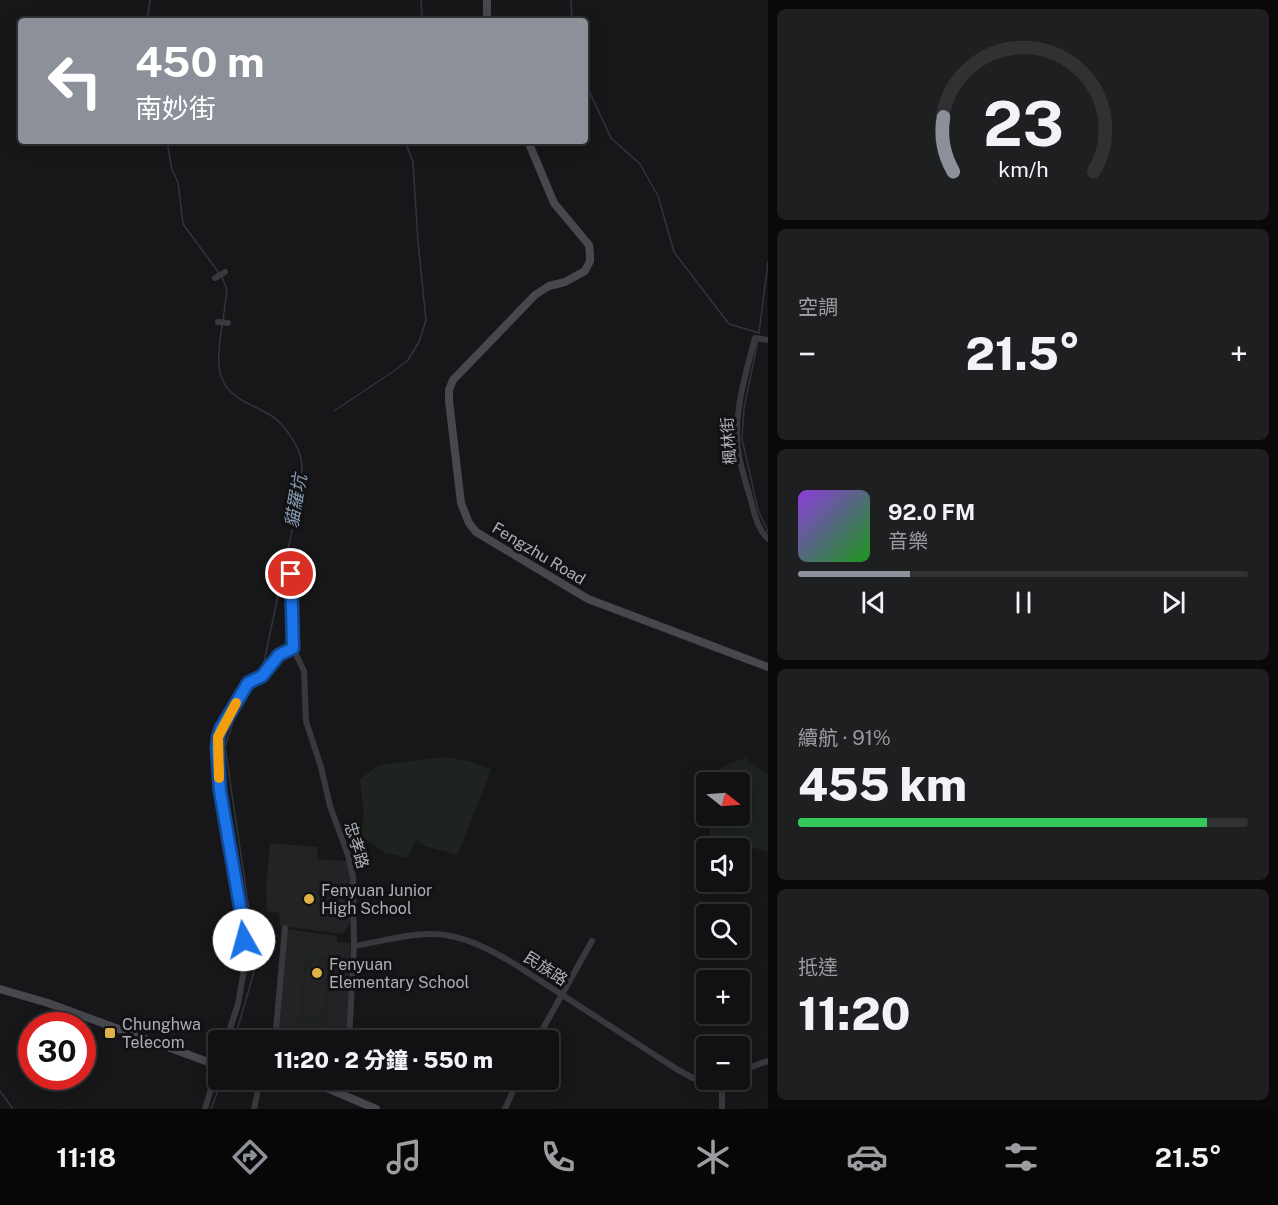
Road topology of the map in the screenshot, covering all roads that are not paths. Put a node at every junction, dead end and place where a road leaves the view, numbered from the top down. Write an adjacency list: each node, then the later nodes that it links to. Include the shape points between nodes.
1 (487, 0): 2 (street)
2 (487, 18)
3 (529, 144): 12 (street, Fengzhu Road, via 554,203 588,245 590,261 585,272 535,295 453,380 448,401 461,503 469,523 476,532 588,599)
4 (225, 272): 5 (street)
5 (215, 278)
6 (218, 322): 7 (street)
7 (228, 323)
8 (768, 340): 9 (street, 楓林街, via 755,338 737,419 739,456 761,533)
9 (768, 539)
10 (279, 568): 11 (street, via 289,573)
11 (293, 648): 15 (street, 忠孝路, via 304,671 306,721 353,877); 18 (street, via 279,655 262,676 248,683 218,737 220,791 242,918 244,952 238,1004)
12 (768, 667)
13 (285, 928): 19 (street)
14 (591, 940): 17 (street)
15 (354, 946): 17 (street, 民族路, via 424,934 465,939 491,950); 20 (street, 忠孝路)
16 (0, 989): 22 (street)
17 (561, 994): 21 (street); 25 (street, 民族路)
18 (230, 1030)
19 (276, 1030)
20 (350, 1030)
21 (542, 1030)
22 (208, 1060)
23 (768, 1061): 24 (street)
24 (750, 1067)
25 (696, 1078)
26 (210, 1090): 33 (street)
27 (258, 1090): 34 (street)
28 (332, 1090): 31 (street)
29 (514, 1090): 35 (street)
30 (722, 1090): 36 (street)
31 (337, 1092): 32 (street)
32 (370, 1108)
33 (205, 1109)
34 (254, 1109)
35 (505, 1109)
36 (722, 1109)

